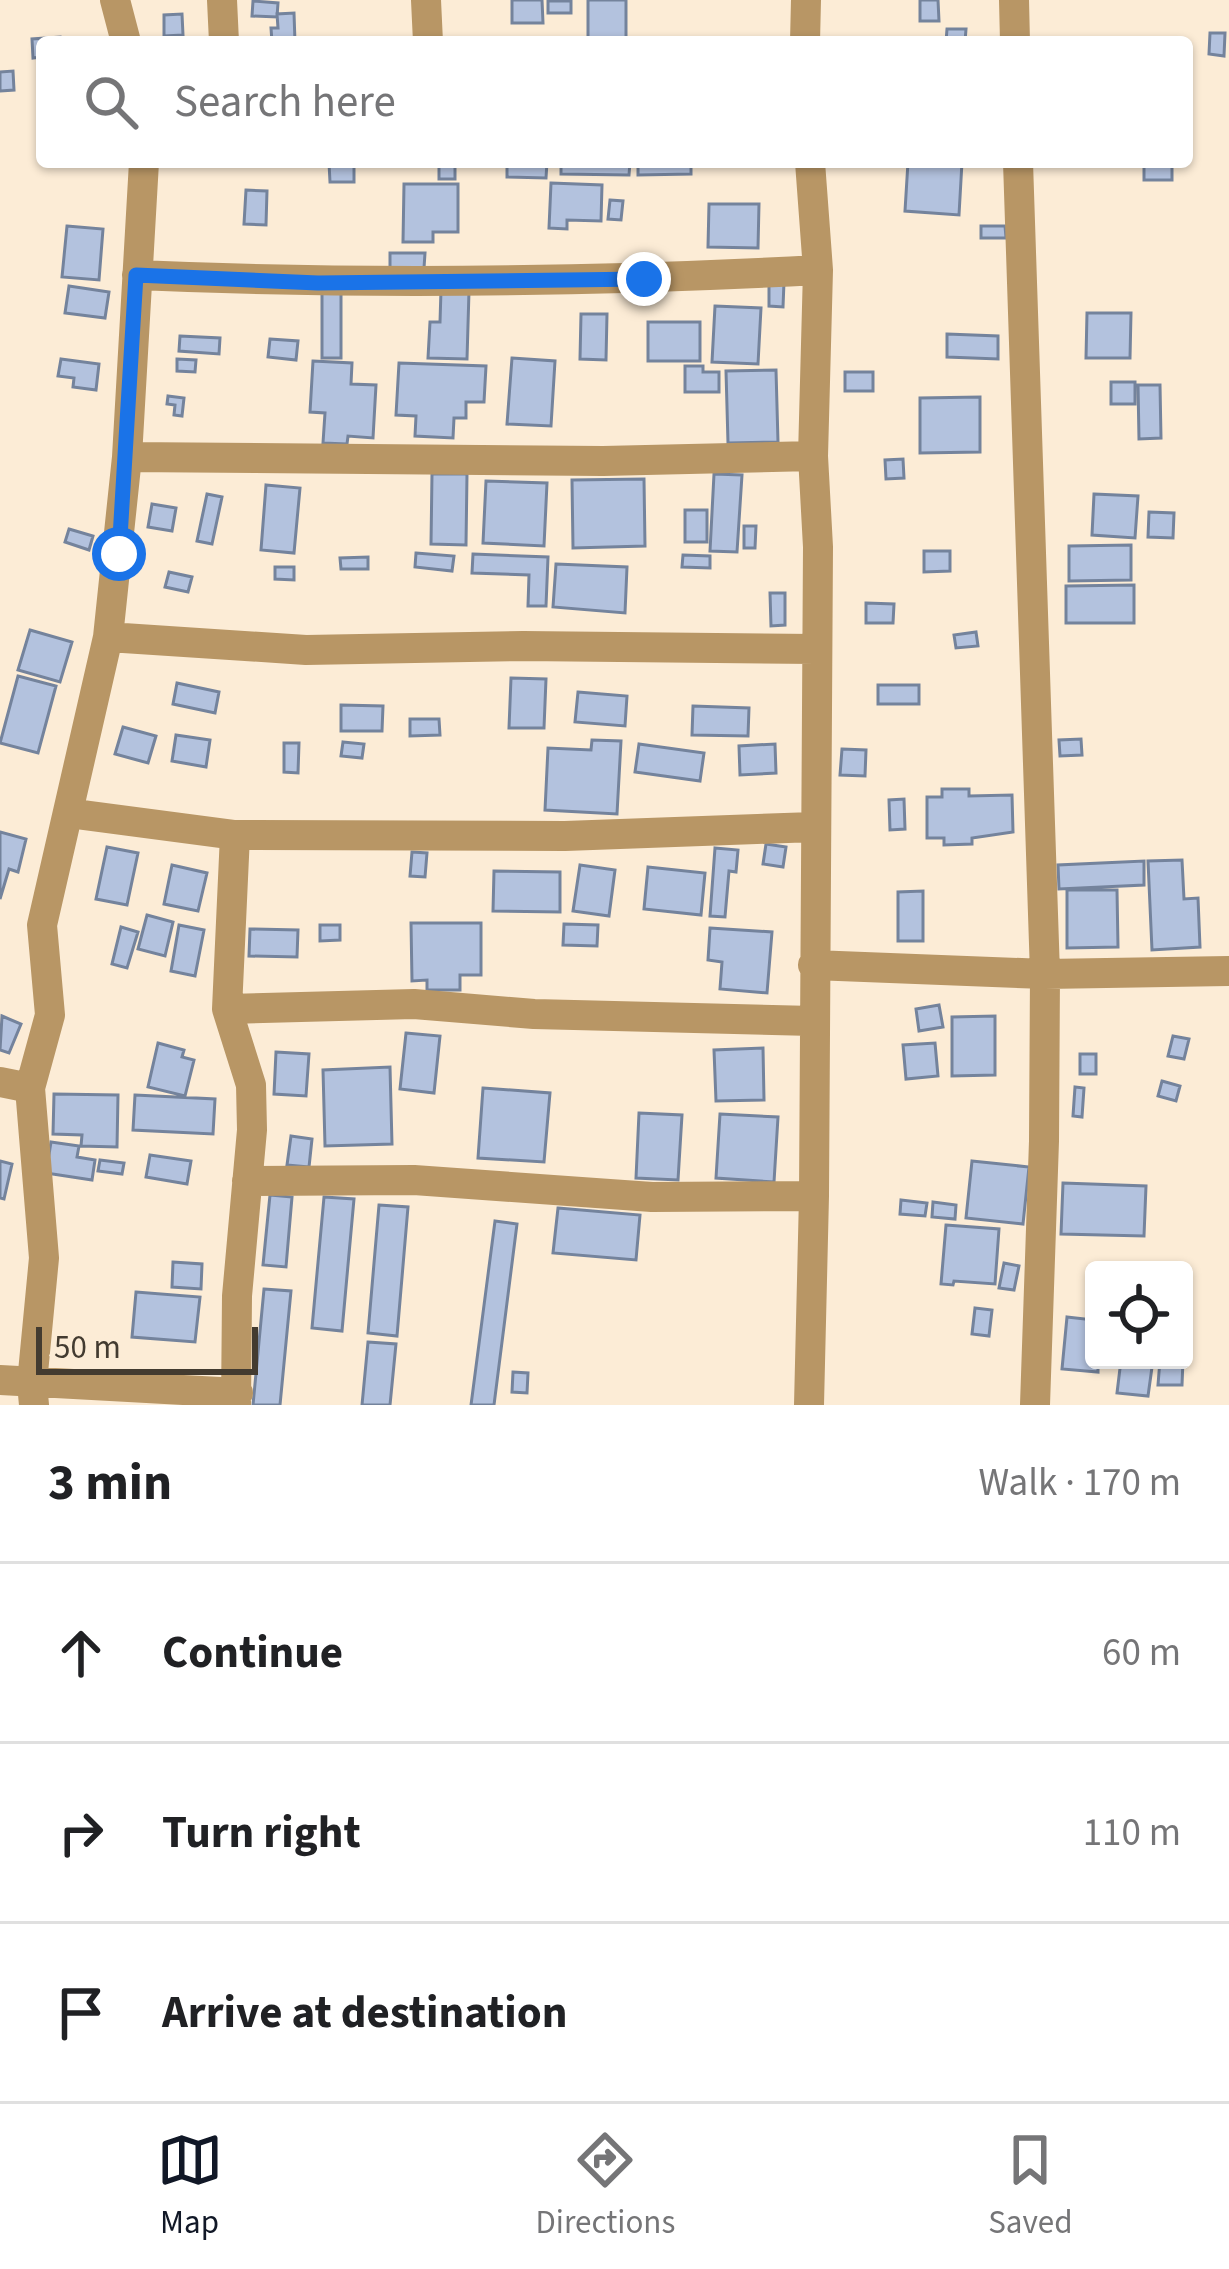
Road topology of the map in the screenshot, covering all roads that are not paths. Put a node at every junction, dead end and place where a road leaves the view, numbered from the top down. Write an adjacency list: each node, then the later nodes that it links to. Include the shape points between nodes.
1 (115, 0): 6 (street)
2 (222, 0): 7 (street)
3 (426, 0): 8 (street)
4 (806, 0): 9 (street)
5 (1014, 0): 10 (street)
6 (124, 36)
7 (224, 36)
8 (428, 36)
9 (805, 36)
10 (1015, 36)
11 (144, 168): 15 (street)
12 (810, 168): 14 (street)
13 (1018, 168): 25 (street)
14 (818, 270): 15 (street, via 485,282); 16 (street)
15 (136, 275): 17 (street)
16 (813, 456): 17 (street); 19 (street)
17 (127, 457): 18 (street)
18 (108, 637): 19 (street, via 307,650); 20 (street)
19 (815, 649): 21 (street)
20 (68, 813): 22 (street); 28 (street, via 41,926 50,1015)
21 (814, 827): 22 (street); 23 (street)
22 (235, 835): 26 (street)
23 (814, 965): 25 (street); 27 (street)
24 (1229, 971): 25 (street)
25 (1045, 974): 35 (street)
26 (227, 1009): 27 (street, via 414,1004); 29 (street, via 251,1085)
27 (813, 1022): 30 (street)
28 (15, 1085): 32 (street, via 44,1258)
29 (247, 1181): 30 (street); 33 (street)
30 (814, 1196): 34 (street)
31 (0, 1380): 32 (street)
32 (33, 1394): 33 (street)
33 (237, 1399)
34 (809, 1405)
35 (1035, 1405)

